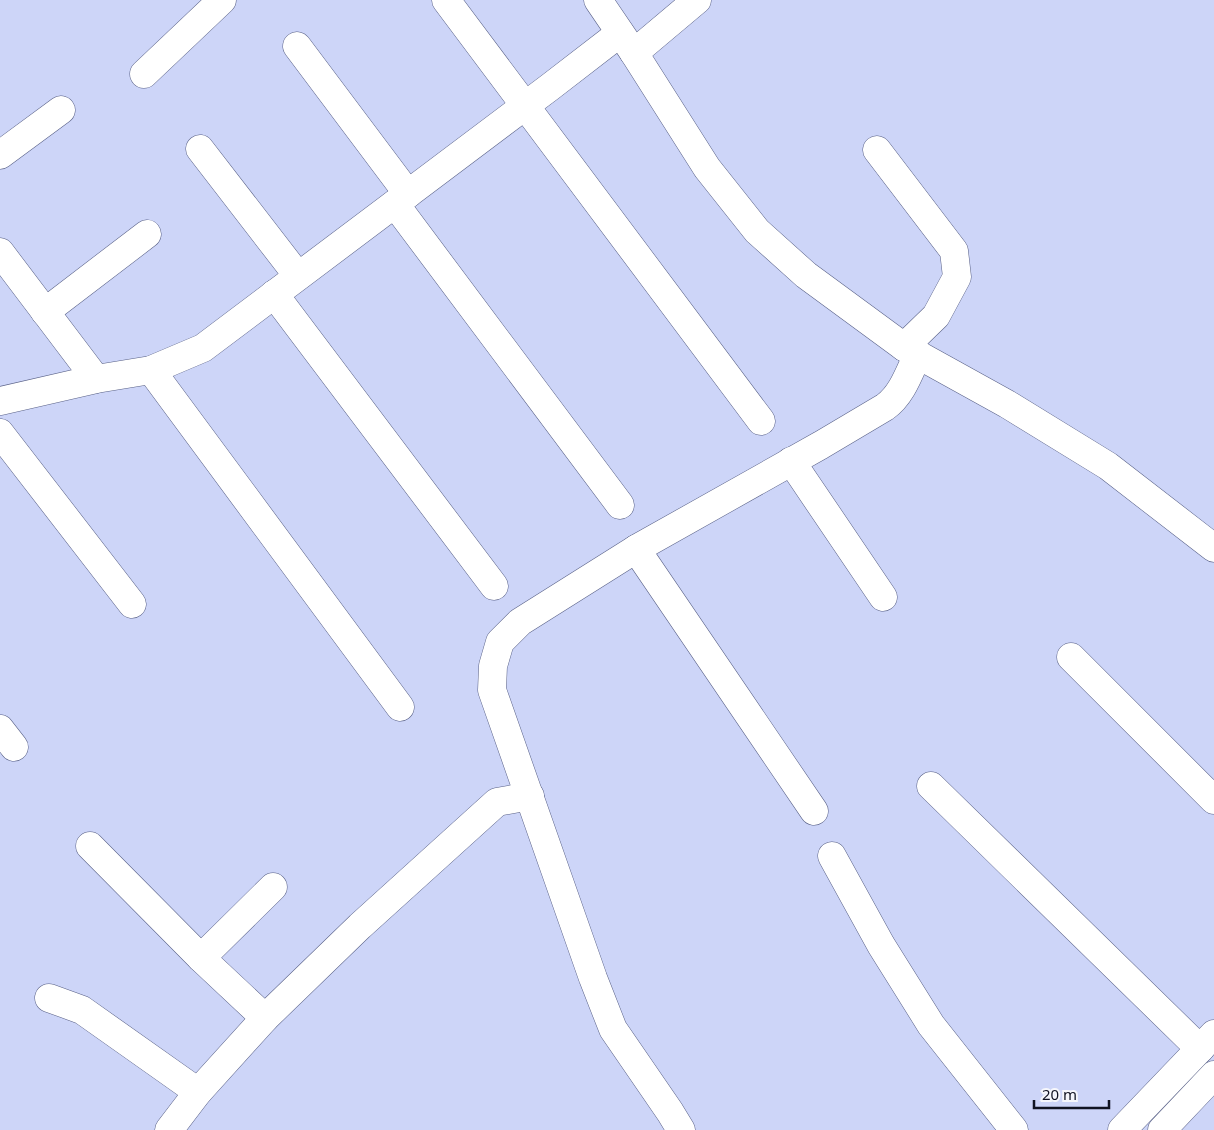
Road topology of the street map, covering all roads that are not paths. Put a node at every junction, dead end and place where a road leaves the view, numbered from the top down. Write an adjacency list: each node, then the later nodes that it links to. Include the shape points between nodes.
1 (222, 0): 7 (street)
2 (446, 0): 8 (street)
3 (598, 0): 5 (street)
4 (697, 0): 5 (street)
5 (627, 43): 8 (street); 19 (street, via 707,168 757,231 806,275)
6 (297, 46): 13 (street)
7 (144, 74)
8 (525, 106): 13 (street); 23 (street)
9 (61, 110): 12 (street)
10 (200, 148): 16 (street)
11 (877, 150): 19 (street, via 954,251 957,277 936,316)
12 (0, 156)
13 (401, 199): 16 (street); 26 (street)
14 (147, 234): 18 (street)
15 (0, 252): 18 (street)
16 (298, 276): 17 (street)
17 (274, 294): 20 (street, via 203,348); 29 (street)
18 (45, 312): 21 (street)
19 (911, 351): 25 (street, via 900,392 894,401); 27 (street, via 1007,404 1108,466)
20 (151, 370): 21 (street); 33 (street)
21 (96, 379): 22 (street)
22 (0, 401)
23 (761, 421)
24 (0, 433): 31 (street)
25 (792, 461): 28 (street); 30 (street)
26 (620, 505)
27 (1214, 548)
28 (636, 549): 35 (street, via 520,622 500,642 493,666 492,690); 37 (street)
29 (494, 586)
30 (883, 596)
31 (132, 604)
32 (1071, 657): 36 (street)
33 (400, 707)
34 (931, 786): 44 (street)
35 (530, 796): 43 (street, via 497,802 360,926); 49 (street, via 613,1029)
36 (1214, 800)
37 (814, 810)
38 (90, 846): 41 (street)
39 (832, 856): 50 (street, via 881,945 931,1024)
40 (273, 887): 41 (street)
41 (201, 958): 43 (street)
42 (48, 998): 46 (street, via 82,1010)
43 (265, 1018): 46 (street)
44 (1207, 1042): 51 (street)
45 (1214, 1075): 47 (street)
46 (198, 1092): 48 (street)
47 (1166, 1129)
48 (169, 1130)
49 (681, 1130)
50 (1014, 1130)
51 (1122, 1130)

